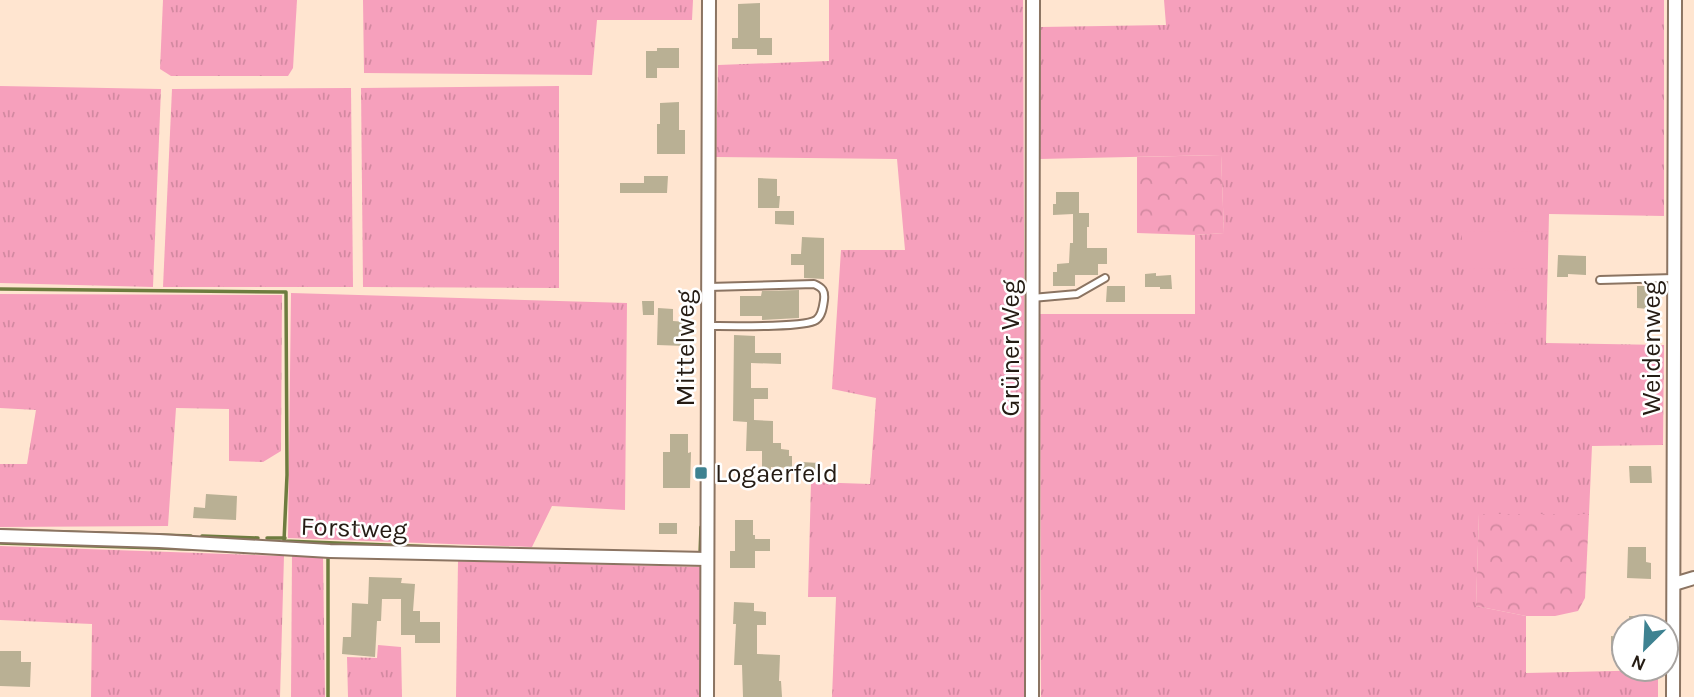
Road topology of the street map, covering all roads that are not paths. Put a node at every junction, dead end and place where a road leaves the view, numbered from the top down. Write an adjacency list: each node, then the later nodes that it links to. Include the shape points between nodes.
1 (709, 0): 7 (street, Mittelweg)
2 (1032, 0): 8 (street, Grüner Weg)
3 (1675, 0): 5 (street, Weidenweg)
4 (1104, 278): 8 (lane, via 1077,294)
5 (1674, 278): 6 (lane); 13 (street, Weidenweg)
6 (1600, 280)
7 (708, 288): 9 (street, Mittelweg); 9 (lane, via 814,284 824,291 824,298 821,315 810,323)
8 (1032, 298): 15 (street, Grüner Weg)
9 (708, 326): 11 (street, Mittelweg)
10 (0, 536): 11 (street, Forstweg, via 330,551)
11 (707, 559): 14 (street, Mittelweg)
12 (1694, 578): 13 (street)
13 (1674, 584): 16 (street, Weidenweg)
14 (707, 697)
15 (1032, 697)
16 (1673, 697)

